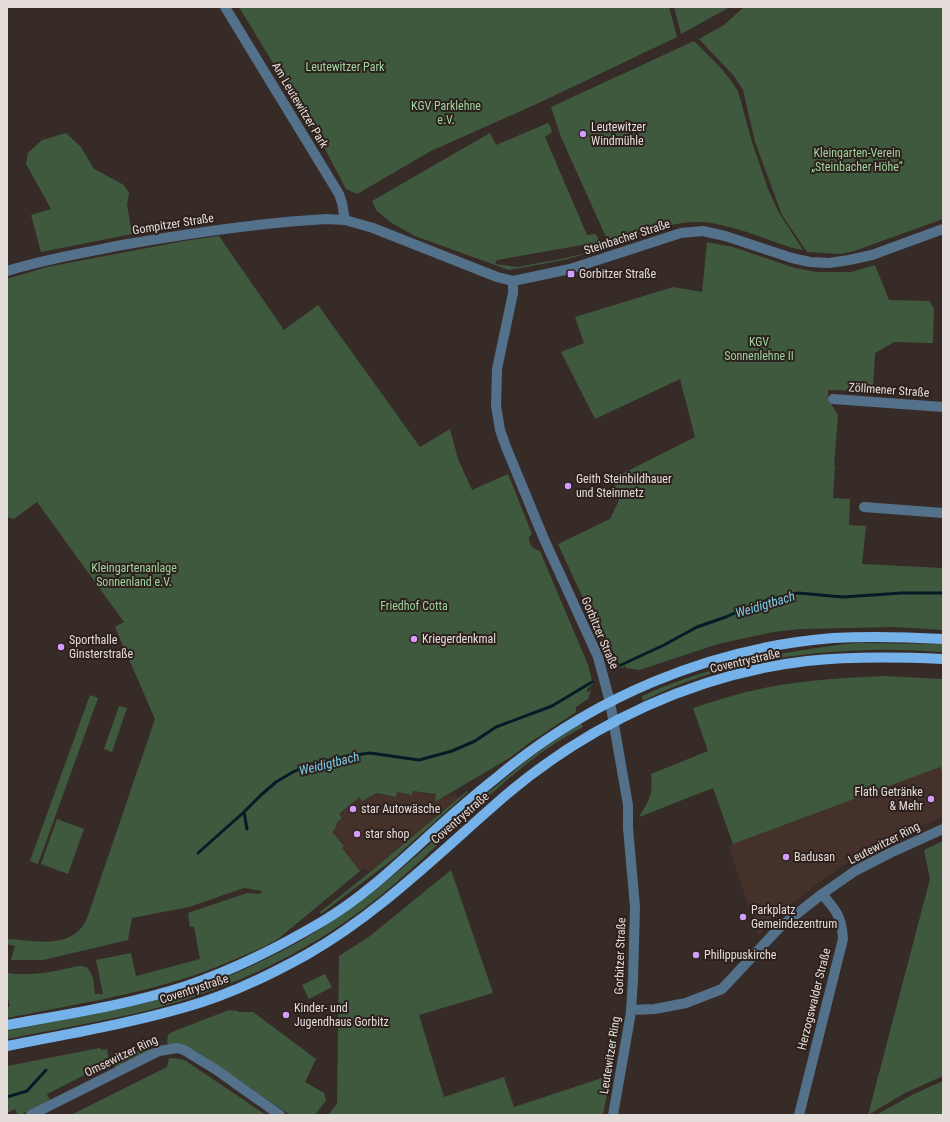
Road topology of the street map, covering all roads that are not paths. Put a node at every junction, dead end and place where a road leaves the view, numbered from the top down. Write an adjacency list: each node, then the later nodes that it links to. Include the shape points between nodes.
1 (225, 7): 2 (street, Am Leutewitzer Park, via 339,194)
2 (345, 220): 4 (street, Gompitzer Straße, via 309,220 183,234 51,258); 5 (street, Steinbacher Straße, via 373,228 497,277)
3 (943, 229): 5 (street, Steinbacher Straße, via 872,255 829,263 798,259 725,236 703,232 681,233 570,269)
4 (7, 271)
5 (513, 280): 12 (street, Gorbitzer Straße, via 513,293 497,369 496,406 500,430 544,539 598,658)
6 (833, 399): 7 (street, Zöllmener Straße)
7 (943, 407)
8 (864, 507): 9 (street)
9 (943, 513)
10 (943, 639): 12 (main road, Coventrystraße, via 836,638 767,648 737,654 667,675)
11 (943, 659): 13 (main road, Coventrystraße, via 840,658 771,667 713,681 675,694)
12 (610, 702): 13 (street, Gorbitzer Straße); 17 (main road, Coventrystraße, via 542,742 498,776 356,898 326,920 279,946 182,987 114,1005)
13 (614, 721): 16 (street, Gorbitzer Straße, via 628,805 635,907); 18 (main road, Coventrystraße, via 533,773 367,914 305,955 242,986 187,1007)
14 (943, 829): 15 (street, Leutewitzer Ring, via 855,871)
15 (822, 894): 16 (street, Leutewitzer Ring, via 779,928 722,989 686,1003 655,1009); 22 (street, Herzogswalder Straße, via 835,909 842,925 843,939)
16 (631, 1010): 21 (street, Leutewitzer Ring)
17 (7, 1026)
18 (7, 1046)
19 (37, 1114): 20 (street, Omsewitzer Ring, via 163,1049 177,1048 215,1069)
20 (280, 1115)
21 (613, 1115)
22 (799, 1115)

